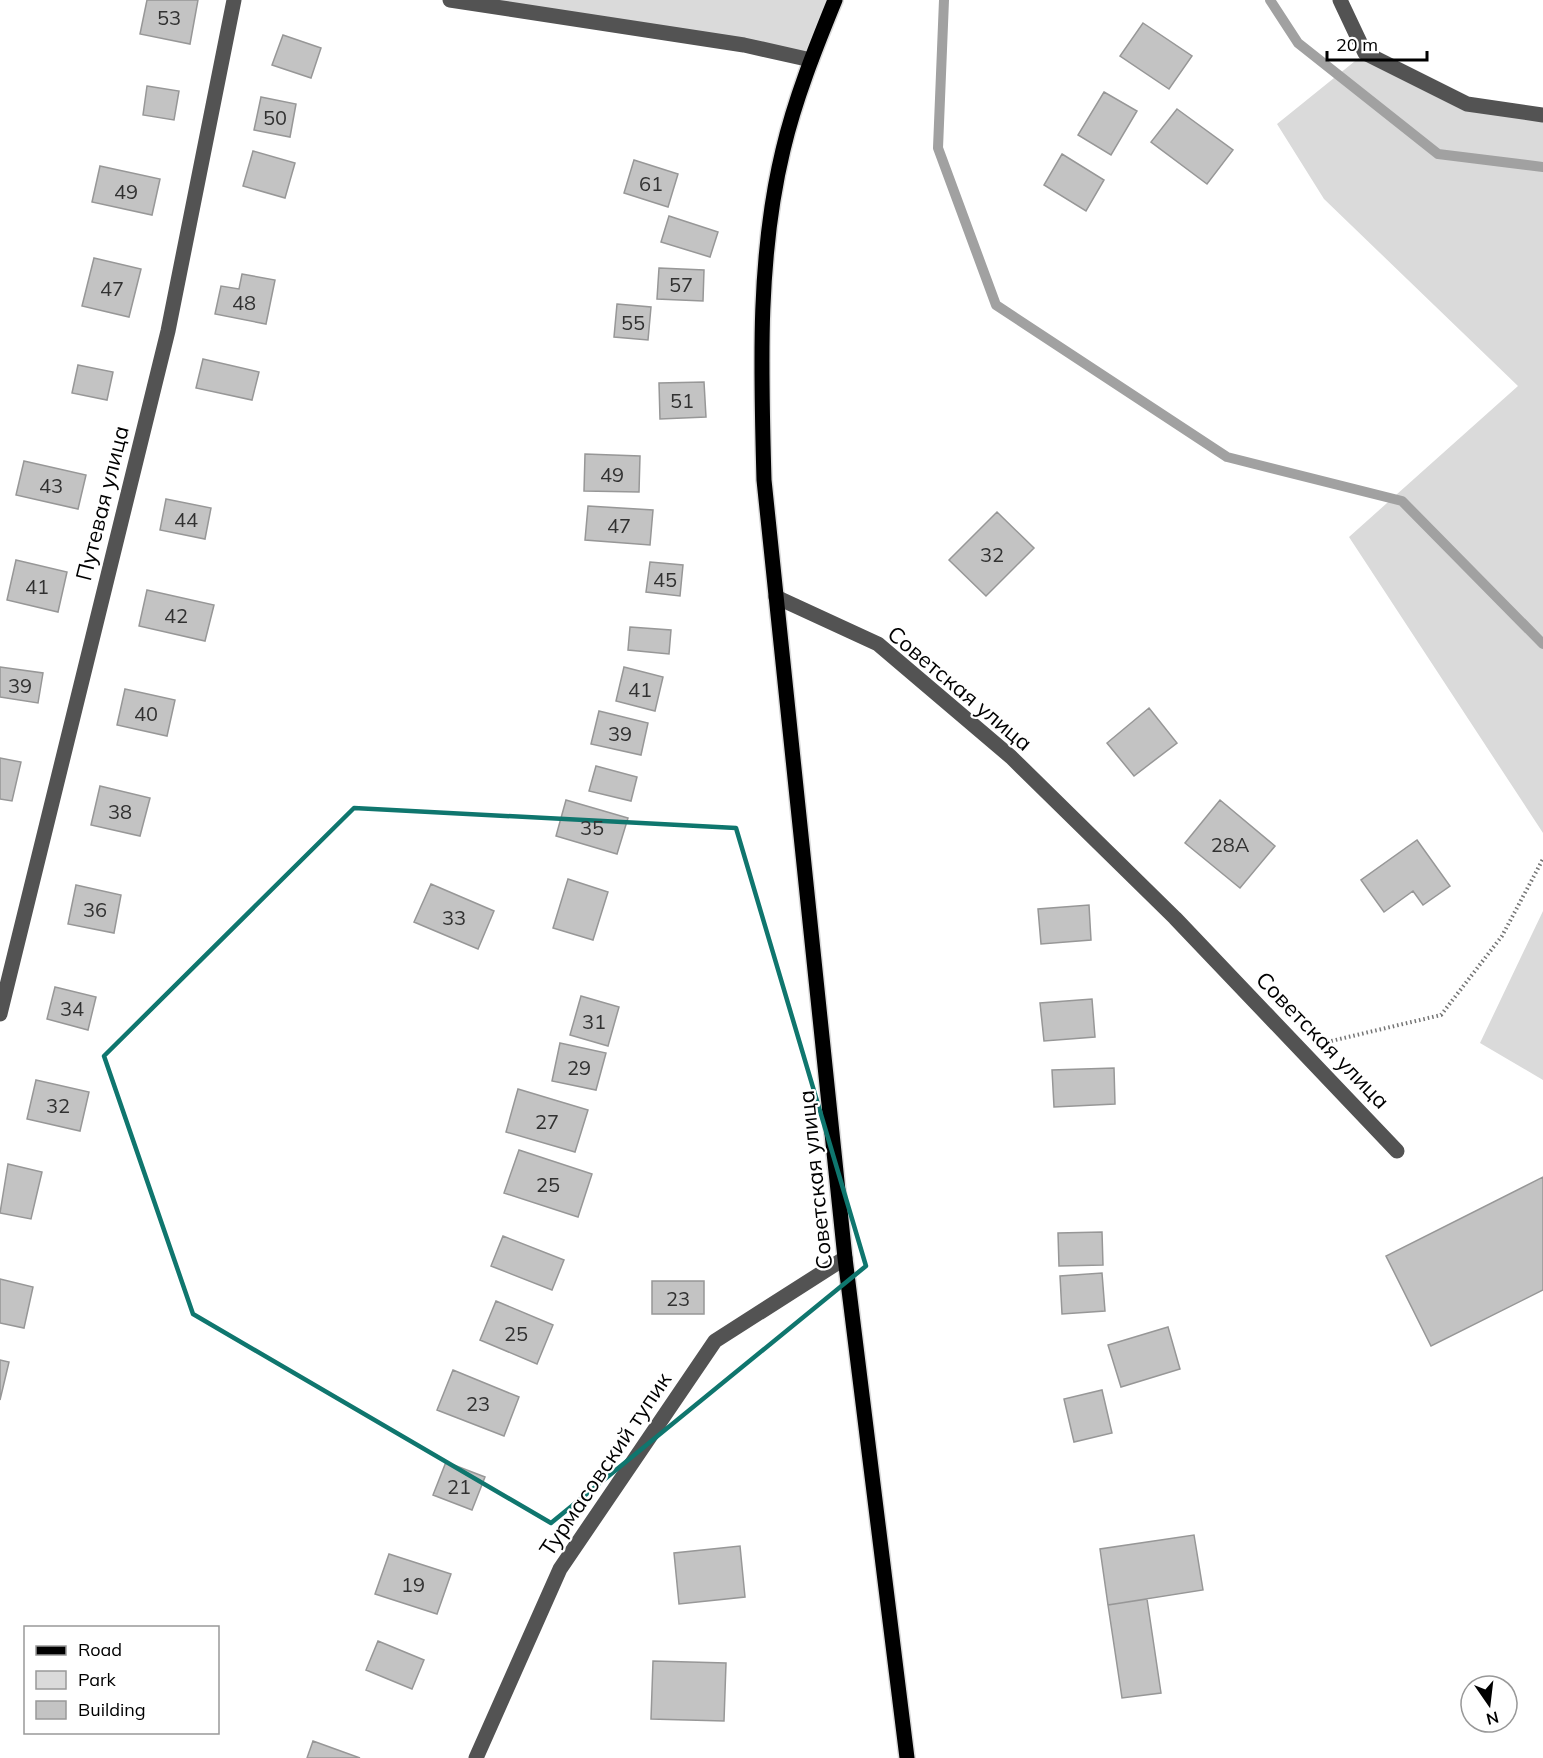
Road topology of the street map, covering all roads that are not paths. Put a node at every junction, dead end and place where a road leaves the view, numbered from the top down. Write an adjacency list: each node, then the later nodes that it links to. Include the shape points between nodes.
1 (234, 0): 8 (street, Путевая улица, via 168,332)
2 (450, 0): 5 (street, via 744,45)
3 (835, 0): 5 (main road, Советская улица)
4 (1340, 0): 6 (street, via 1365,53 1467,104)
5 (811, 60): 7 (main road, Советская улица, via 783,149 769,227 761,368 764,480)
6 (1543, 115)
7 (776, 597): 9 (street, Советская улица, via 878,644 1002,750 1175,918); 10 (main road, Советская улица)
8 (0, 1014)
9 (1397, 1151)
10 (845, 1258): 11 (street, Турмасовский тупик, via 715,1341 560,1569); 12 (main road, Советская улица)
11 (476, 1758)
12 (907, 1758)

